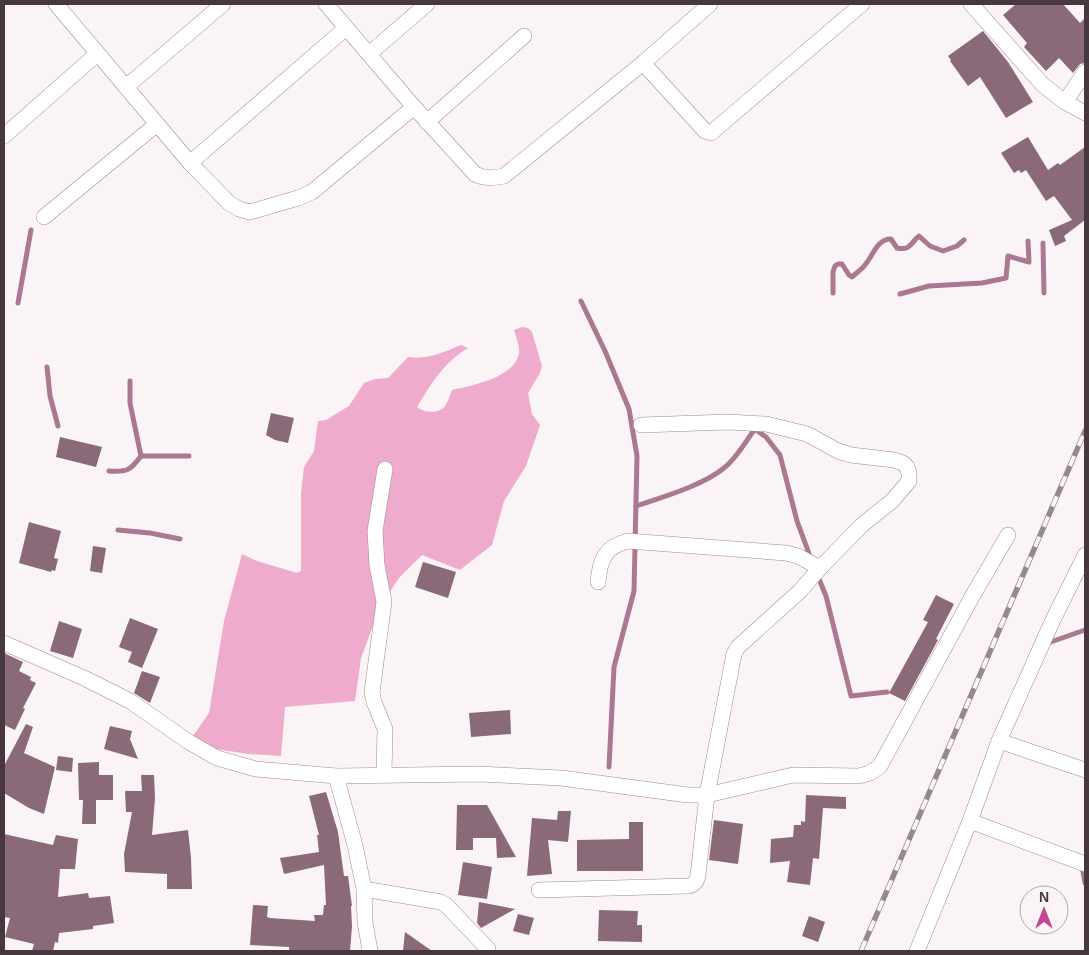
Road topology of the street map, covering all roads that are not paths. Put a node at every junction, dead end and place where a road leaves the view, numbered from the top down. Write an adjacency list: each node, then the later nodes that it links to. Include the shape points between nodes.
1 (56, 4): 10 (street)
2 (223, 4): 14 (street)
3 (326, 4): 8 (street)
4 (427, 4): 11 (street)
5 (710, 4): 12 (street)
6 (862, 4): 12 (street, via 711,133 705,131)
7 (971, 4): 15 (street, via 1043,85)
8 (346, 28): 11 (street); 21 (street)
9 (524, 36): 18 (street)
10 (97, 54): 14 (street); 20 (street)
11 (369, 54): 16 (street)
12 (643, 63): 18 (street, via 504,176 483,178 475,174)
13 (1085, 72): 15 (street)
14 (126, 87): 19 (street)
15 (1065, 102): 17 (street)
16 (414, 107): 18 (street); 21 (street, via 312,192 250,212 229,203)
17 (1085, 113)
18 (427, 122)
19 (157, 124): 21 (street); 22 (street)
20 (4, 136)
21 (190, 163)
22 (44, 217)
23 (641, 425): 27 (street, via 766,424 807,434 845,454 903,463 907,467 909,481)
24 (385, 469): 32 (street, via 375,531 384,602 372,692 385,729)
25 (1008, 535): 34 (street, via 880,766 859,776 793,775)
26 (1083, 566): 30 (street, via 1052,622)
27 (820, 568): 28 (street, via 798,556 772,551 628,541 618,543 604,554); 34 (street, via 734,654)
28 (598, 582)
29 (4, 643): 33 (street, via 130,701 217,758 256,769)
30 (999, 741): 31 (street); 35 (street)
31 (1085, 770)
32 (384, 774): 33 (street); 34 (street, via 562,778)
33 (336, 776): 37 (street)
34 (707, 795): 38 (street, via 698,879 693,885)
35 (970, 821): 36 (street); 41 (street)
36 (1085, 864)
37 (364, 889): 39 (street, via 446,904); 40 (street)
38 (538, 890)
39 (488, 949)
40 (370, 951)
41 (916, 951)

